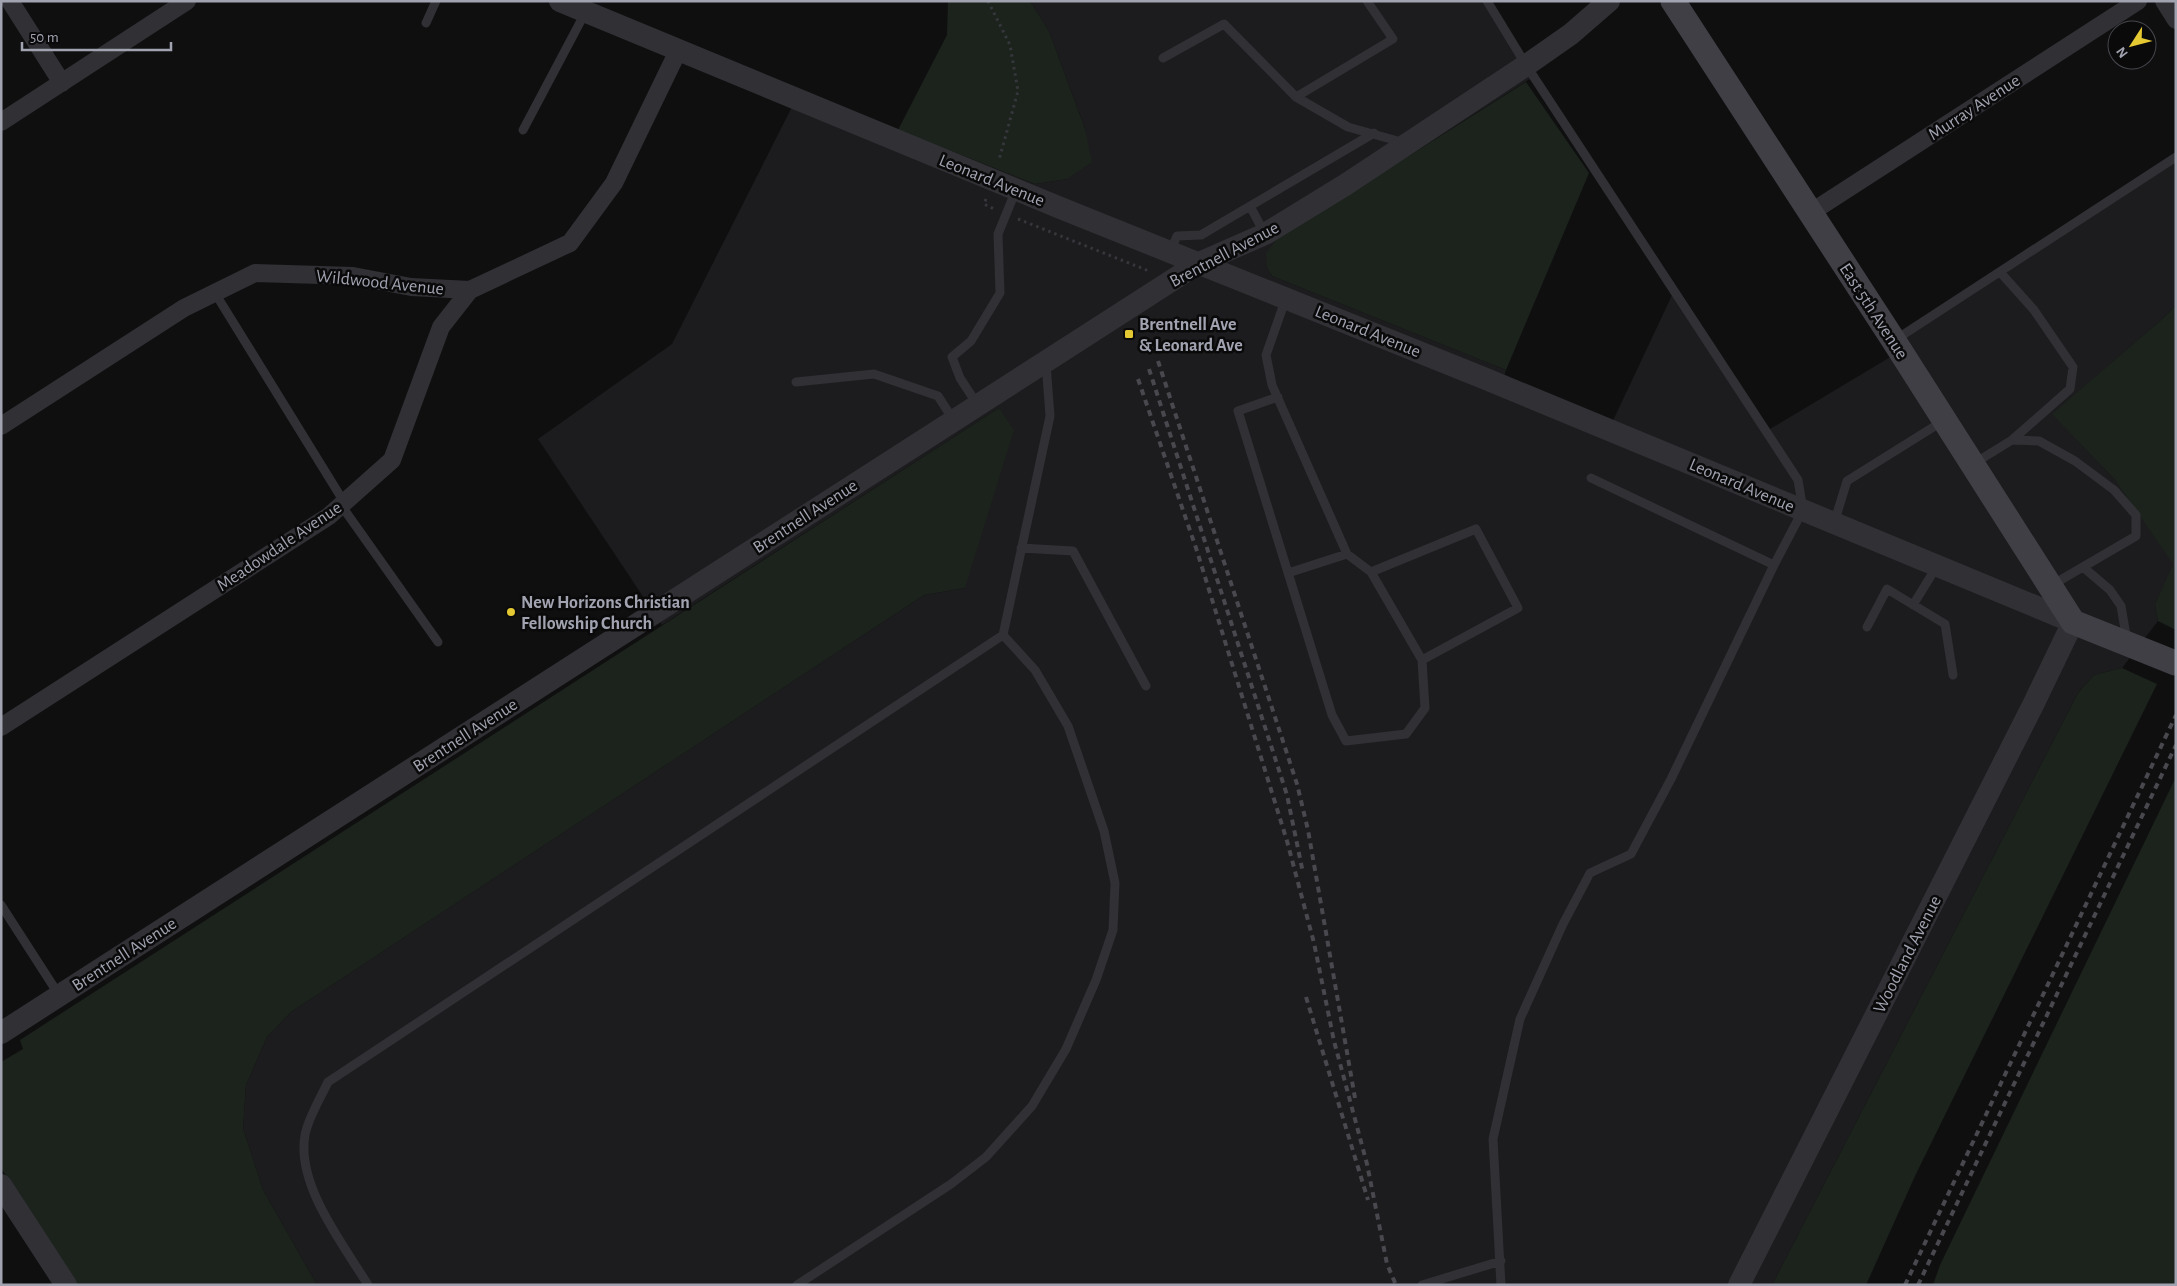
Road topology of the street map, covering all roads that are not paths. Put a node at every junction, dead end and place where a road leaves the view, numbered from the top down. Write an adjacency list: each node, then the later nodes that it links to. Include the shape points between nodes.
1 (10, 1): 17 (street)
2 (187, 1): 17 (street)
3 (436, 1): 13 (lane)
4 (560, 1): 11 (street, Leonard Avenue)
5 (1367, 1): 18 (lane, via 1393,39)
6 (1487, 1): 16 (lane)
7 (1609, 1): 16 (street, Brentnell Avenue, via 1571,34)
8 (1673, 1): 26 (main road, East 5th Avenue)
9 (2138, 1): 26 (street, Murray Avenue)
10 (2164, 1): 12 (street)
11 (586, 12): 14 (street, Leonard Avenue); 20 (lane)
12 (2176, 20)
13 (426, 23)
14 (678, 51): 24 (street, Leonard Avenue); 31 (street, Wildwood Avenue, via 614,183 570,243)
15 (1163, 58): 18 (lane, via 1224,24)
16 (1526, 65): 22 (street, Brentnell Avenue); 46 (lane, via 1798,480)
17 (62, 83): 19 (street)
18 (1296, 97): 21 (lane, via 1348,127)
19 (1, 122)
20 (523, 130)
21 (1374, 133): 22 (lane); 25 (lane)
22 (1408, 144): 27 (street, Brentnell Avenue)
23 (2176, 157): 30 (lane)
24 (1016, 190): 28 (street, Leonard Avenue); 38 (lane, via 998,234 1000,293 971,341 952,357 960,378)
25 (1250, 206): 27 (lane); 28 (lane, via 1201,235 1177,236)
26 (1810, 213): 34 (main road, East 5th Avenue)
27 (1265, 234): 29 (street, Brentnell Avenue)
28 (1170, 252): 29 (street, Leonard Avenue)
29 (1199, 263): 33 (street, Leonard Avenue); 35 (street, Brentnell Avenue)
30 (2000, 272): 34 (lane); 42 (lane, via 2034,310 2073,367 2070,389)
31 (470, 290): 32 (street, Wildwood Avenue, via 411,287 353,276 255,273); 45 (street, Meadowdale Avenue, via 441,327 392,460)
32 (215, 293): 41 (street, Wildwood Avenue, via 184,308); 45 (lane)
33 (1286, 298): 37 (lane, via 1266,355); 46 (street, Leonard Avenue)
34 (1894, 340): 39 (main road, East 5th Avenue)
35 (1046, 362): 38 (street, Brentnell Avenue); 48 (lane, via 1050,416)
36 (796, 382): 40 (lane, via 874,374 938,396)
37 (1278, 397): 49 (lane); 54 (lane, via 1238,411)
38 (978, 405): 40 (street, Brentnell Avenue)
39 (1944, 420): 43 (main road, East 5th Avenue); 47 (lane, via 1846,481)
40 (954, 421): 68 (street, Brentnell Avenue)
41 (1, 426)
42 (2012, 440): 43 (lane); 52 (lane, via 2039,440 2075,461 2114,490 2136,515 2136,536)
43 (1972, 465): 55 (main road, East 5th Avenue)
44 (1591, 478): 50 (lane)
45 (343, 504): 60 (lane); 66 (street, Meadowdale Avenue, via 320,522)
46 (1802, 510): 47 (street, Leonard Avenue); 50 (lane)
47 (1834, 523): 51 (street, Leonard Avenue)
48 (1021, 548): 59 (lane); 65 (lane, via 1073,551)
49 (1347, 554): 53 (lane); 54 (lane)
50 (1774, 565): 71 (lane, via 1671,779 1631,854 1590,873 1520,1019 1493,1139)
51 (1938, 566): 56 (lane); 57 (street, Leonard Avenue)
52 (2083, 567): 55 (lane); 61 (lane, via 2110,590 2121,606)
53 (1371, 572): 62 (lane); 62 (lane, via 1476,529 1518,608)
54 (1288, 573): 62 (lane, via 1332,716 1346,741 1406,734 1425,708)
55 (2050, 586): 57 (main road, East 5th Avenue)
56 (1913, 605): 58 (lane, via 1886,589); 64 (lane, via 1945,624)
57 (2072, 622): 61 (main road, Leonard Avenue); 77 (street, Woodland Avenue)
58 (1867, 627)
59 (1003, 634): 73 (lane, via 328,1082 305,1136 306,1172 317,1201); 74 (lane, via 1035,670 1068,726 1104,831 1115,883 1113,930 1096,980 1066,1049 1032,1106 986,1157 951,1184)
60 (438, 642)
61 (2128, 644): 63 (main road, Leonard Avenue)
62 (1422, 660)
63 (2175, 663)
64 (1953, 675)
65 (1146, 686)
66 (1, 726)
67 (1, 905): 68 (lane)
68 (60, 996): 69 (street, Brentnell Avenue)
69 (1, 1033)
70 (1, 1185): 72 (street)
71 (1501, 1261): 75 (lane); 76 (lane)
72 (66, 1285)
73 (368, 1285)
74 (797, 1285)
75 (1422, 1285)
76 (1501, 1285)
77 (1739, 1285)

